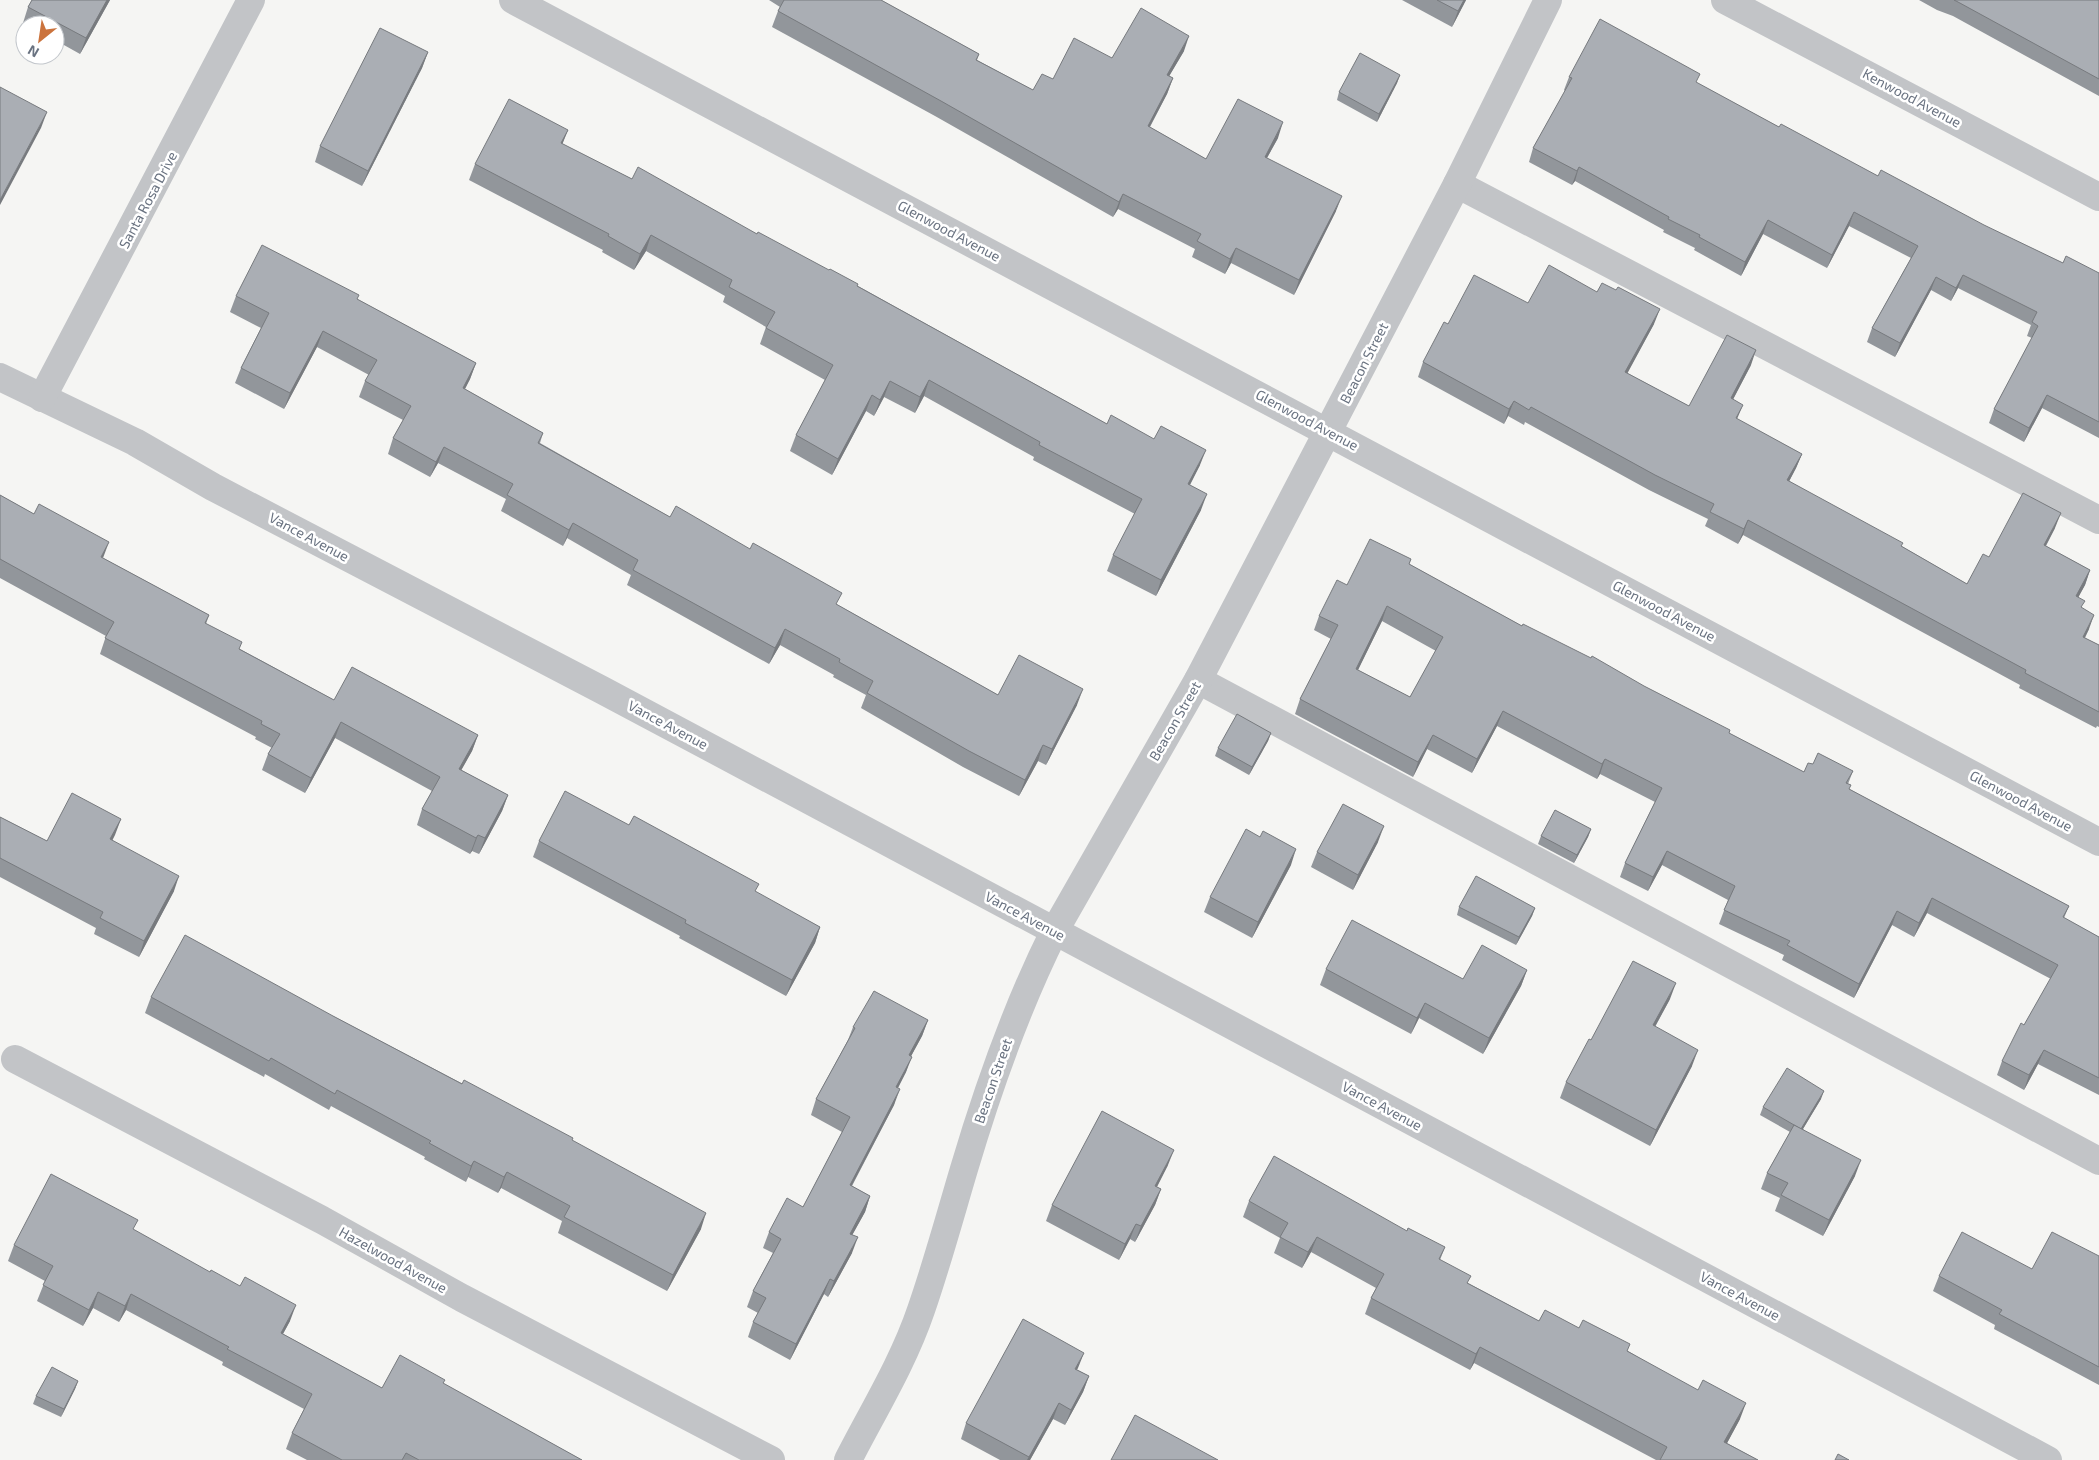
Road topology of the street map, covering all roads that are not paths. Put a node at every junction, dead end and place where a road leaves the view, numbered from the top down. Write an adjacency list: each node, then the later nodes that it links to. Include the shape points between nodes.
1 (251, 0): 8 (street, Santa Rosa Drive)
2 (513, 0): 9 (street, Glenwood Avenue)
3 (1548, 0): 5 (street, Beacon Street)
4 (1725, 0): 6 (street, Kenwood Avenue)
5 (1457, 184): 9 (street, Beacon Street); 10 (street)
6 (2099, 197)
7 (0, 377): 8 (street, Vance Avenue)
8 (42, 398): 13 (street, Vance Avenue, via 134,442 213,487 602,690)
9 (1328, 431): 11 (street, Beacon Street); 12 (street, Glenwood Avenue)
10 (2099, 520)
11 (1198, 680): 13 (street, Beacon Street); 15 (street)
12 (2099, 842)
13 (1054, 932): 17 (street, Beacon Street, via 1002,1050 921,1312 899,1363); 18 (street, Vance Avenue)
14 (15, 1059): 16 (street, Hazelwood Avenue)
15 (2099, 1161)
16 (771, 1460)
17 (848, 1460)
18 (2048, 1460)

